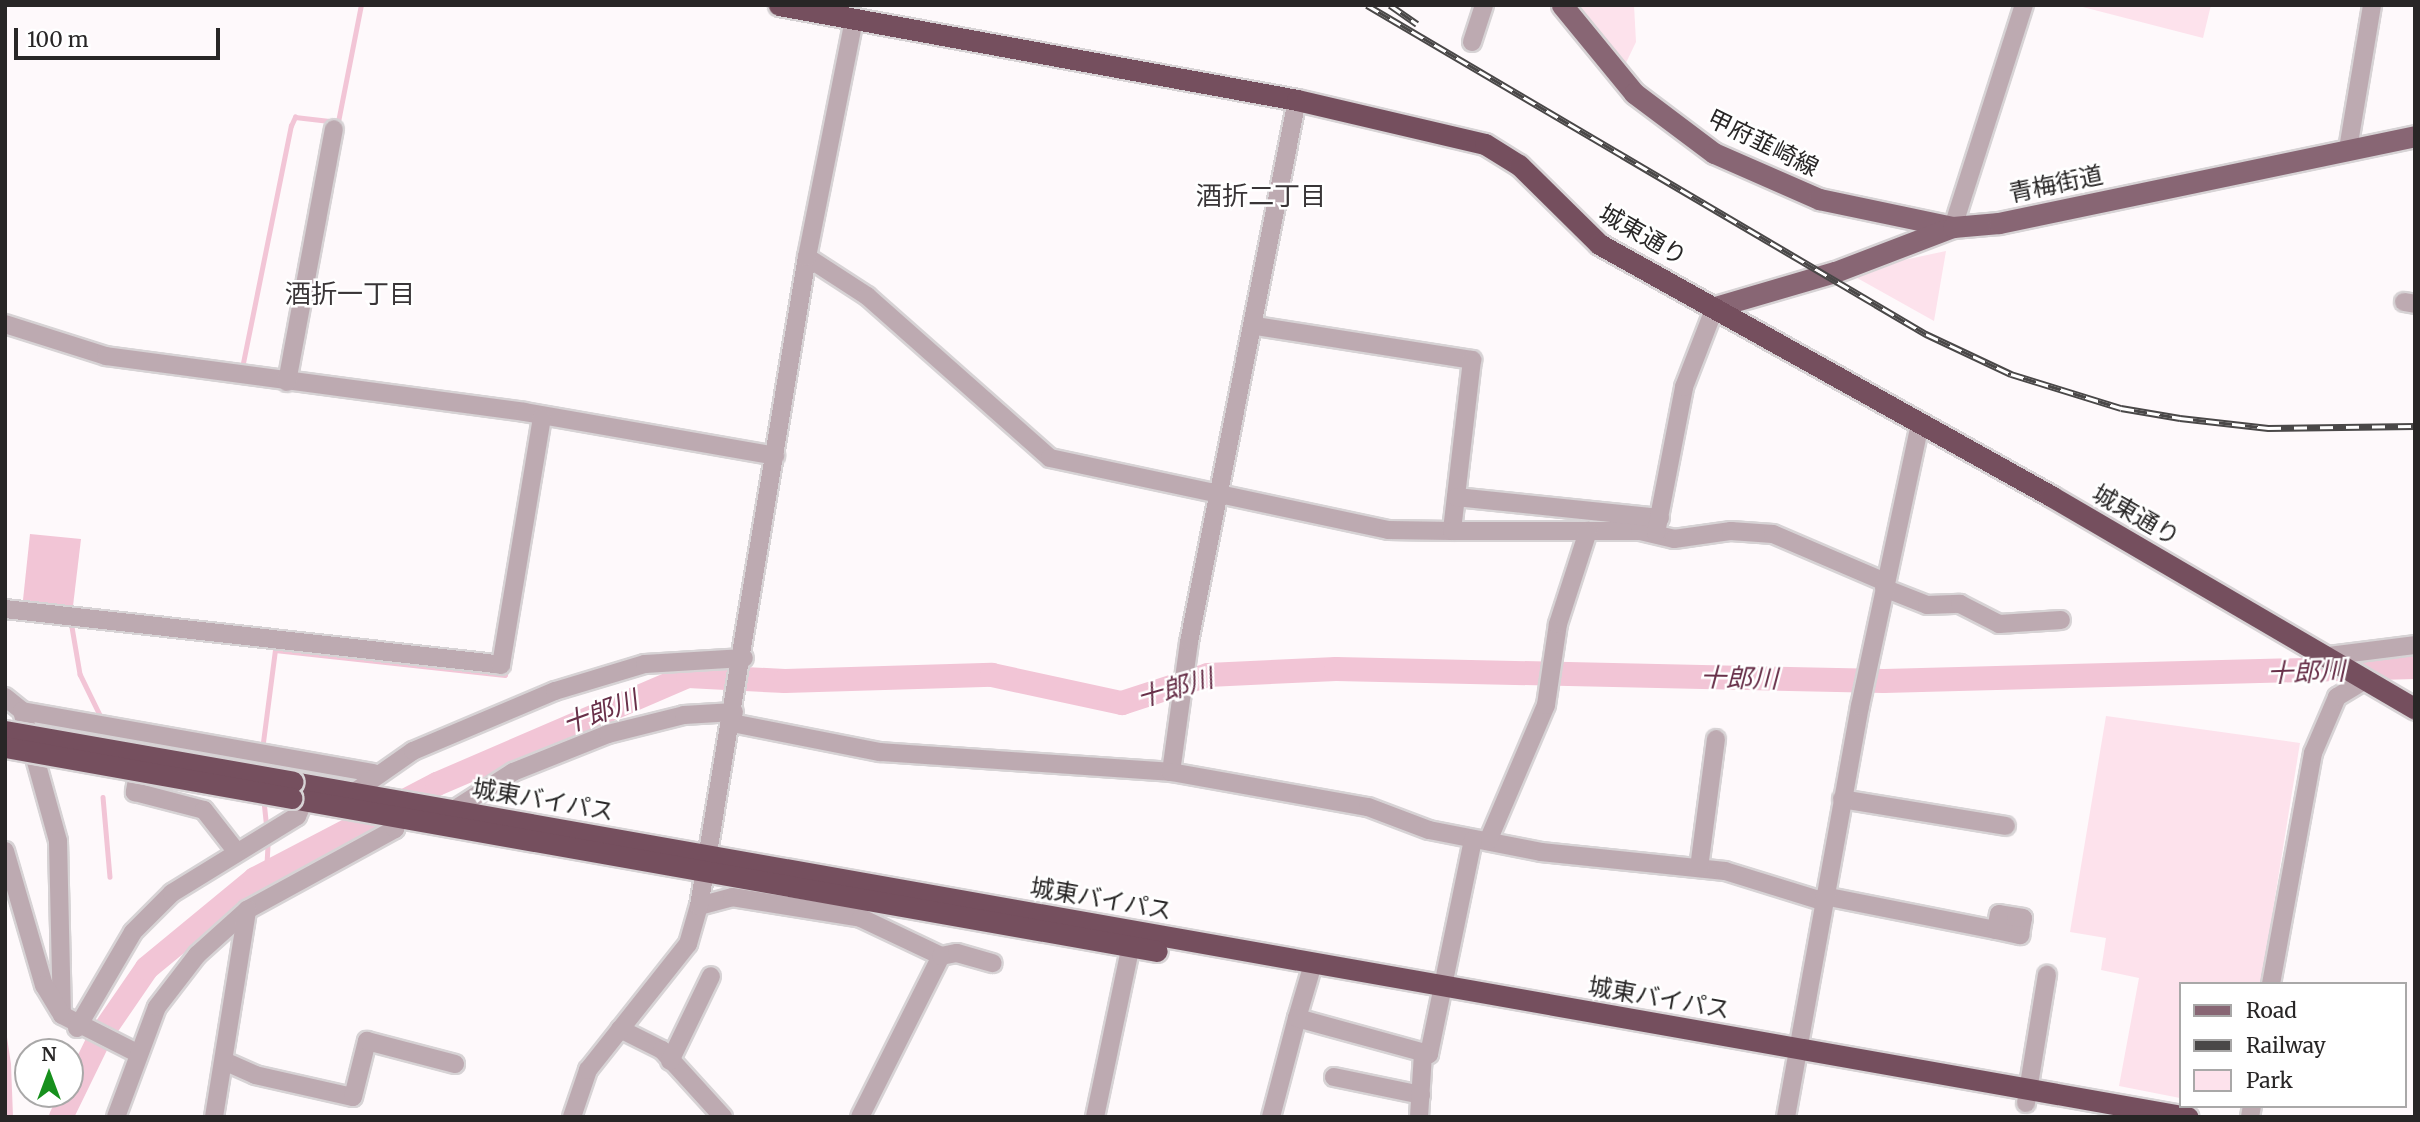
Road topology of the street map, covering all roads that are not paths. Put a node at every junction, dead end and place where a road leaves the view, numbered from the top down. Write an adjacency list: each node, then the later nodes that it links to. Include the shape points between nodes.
1 (779, 5): 6 (highway, 城東通り)
2 (1484, 5): 7 (street)
3 (1562, 5): 12 (main road, 甲府韮崎線, via 1634,93 1714,153 1819,199)
4 (2024, 5): 12 (street)
5 (2372, 5): 11 (street)
6 (846, 14): 8 (highway, 城東通り); 13 (street)
7 (1472, 41)
8 (1297, 100): 14 (highway, 城東通り, via 1485,144 1519,164 1599,244); 16 (street)
9 (334, 129): 17 (street)
10 (2415, 136): 11 (main road, 青梅街道)
11 (2348, 149): 12 (main road, 青梅街道, via 2000,223)
12 (1953, 227): 14 (main road, 青梅街道, via 1835,272)
13 (807, 257): 20 (street); 21 (street, via 867,296 1036,452)
14 (1715, 307): 19 (highway, 城東通り); 23 (street, via 1684,387)
15 (5, 324): 17 (street, via 106,356)
16 (1255, 326): 21 (street); 22 (street, via 1472,360)
17 (287, 382): 18 (street)
18 (542, 418): 20 (street); 27 (street, via 501,665)
19 (1920, 423): 26 (street); 30 (highway, 城東通り)
20 (775, 456): 31 (street)
21 (1222, 496): 24 (street, via 1388,530); 41 (street, via 1189,642)
22 (1456, 497): 23 (street); 24 (street)
23 (1658, 525): 25 (street); 26 (street, via 1674,539 1731,531 1773,534)
24 (1452, 530): 25 (street)
25 (1588, 531): 49 (street, via 1555,645 1550,687)
26 (1884, 585): 28 (street, via 1927,605 1960,604 1999,624); 45 (street)
27 (5, 609)
28 (2061, 620)
29 (2415, 645): 30 (street)
30 (2320, 657): 32 (highway, 城東通り)
31 (744, 658): 36 (street); 42 (street, via 645,664 555,691)
32 (2360, 682): 34 (highway, 城東通り); 64 (street, via 2337,697 2313,753)
33 (5, 697): 35 (street)
34 (2415, 709)
35 (22, 711): 38 (street); 66 (street, via 58,841)
36 (734, 713): 41 (street, via 880,752); 46 (street, via 684,715 608,734 513,772); 52 (street)
37 (5, 731): 43 (highway, 城東バイパス, bridge)
38 (145, 733): 42 (street); 50 (street, via 135,792 204,810)
39 (1716, 739): 53 (street)
40 (5, 747): 43 (highway, 城東バイパス, bridge)
41 (1171, 772): 49 (street, via 1368,807)
42 (374, 773): 44 (street)
43 (296, 793): 44 (highway, 城東バイパス); 50 (street, via 285,822)
44 (351, 798): 46 (highway, 城東バイパス); 47 (highway, 城東バイパス)
45 (1842, 799): 48 (street); 54 (street)
46 (442, 809): 52 (highway, 城東バイパス)
47 (398, 817): 52 (highway, 城東バイパス); 56 (street, via 395,829)
48 (2006, 826)
49 (1481, 840): 53 (street, via 1541,852); 65 (street)
50 (243, 847): 68 (street, via 172,894 133,932)
51 (5, 850): 66 (street, via 44,985)
52 (708, 863): 55 (street); 58 (highway, 城東バイパス)
53 (1699, 868): 54 (street, via 1781,884)
54 (1823, 899): 57 (street); 72 (street)
55 (699, 906): 59 (street, via 732,897 861,918); 69 (street, via 683,952)
56 (247, 910): 70 (street, via 175,981); 73 (street)
57 (1996, 930)
58 (1132, 939): 61 (highway, 城東バイパス); 84 (street)
59 (941, 956): 60 (street, via 957,953); 83 (street)
60 (993, 963)
61 (1312, 970): 65 (highway, 城東バイパス); 67 (street)
62 (2047, 975): 78 (street)
63 (712, 976): 74 (street)
64 (2272, 982)
65 (1441, 993): 71 (street, via 1429,1054); 72 (highway, 城東バイパス)
66 (62, 1015): 68 (street)
67 (1297, 1018): 71 (street); 85 (street)
68 (80, 1029): 70 (street)
69 (620, 1029): 74 (street, via 662,1050); 81 (street, via 580,1086)
70 (134, 1052): 79 (street)
71 (1423, 1053): 77 (street)
72 (1795, 1055): 78 (highway, 城東バイパス); 87 (street)
73 (223, 1061): 75 (street, via 255,1075 353,1097 367,1041); 80 (street)
74 (670, 1061): 82 (street)
75 (455, 1064)
76 (1334, 1077): 77 (street)
77 (1421, 1095): 86 (street)
78 (2027, 1096): 88 (highway, 城東バイパス); 89 (highway, 城東バイパス)
79 (116, 1117)
80 (214, 1117)
81 (572, 1117)
82 (723, 1117)
83 (860, 1117)
84 (1095, 1117)
85 (1270, 1117)
86 (1419, 1117)
87 (1786, 1117)
88 (2102, 1117)
89 (2188, 1117)

